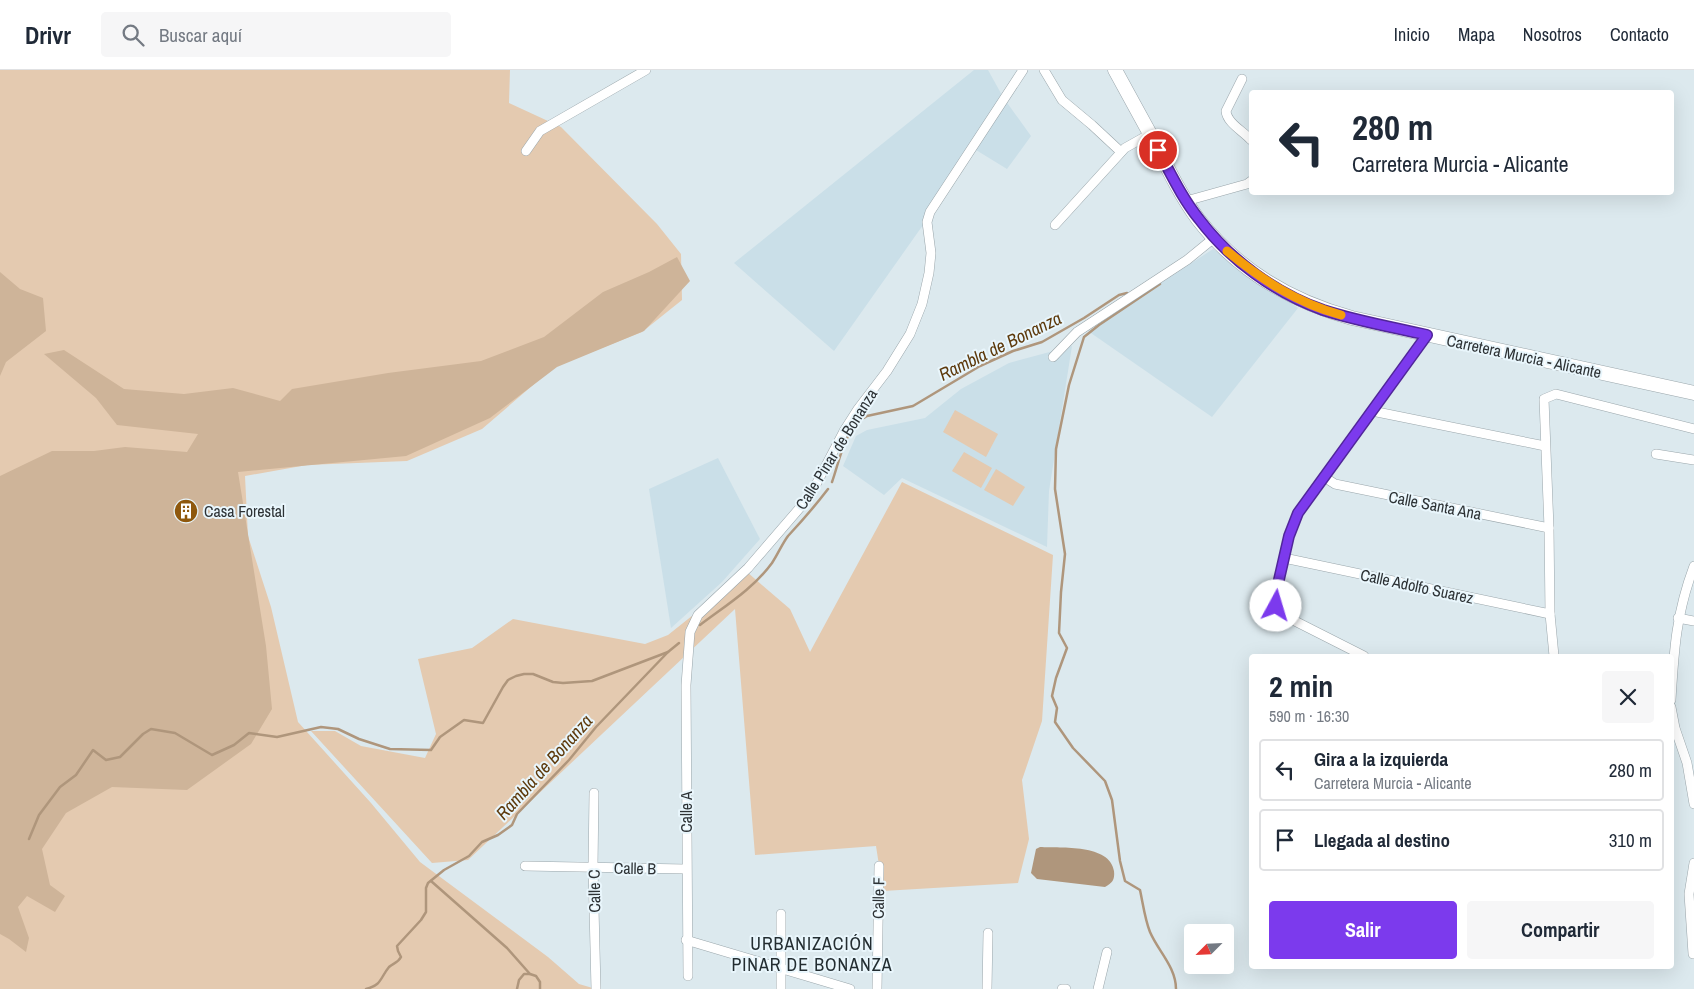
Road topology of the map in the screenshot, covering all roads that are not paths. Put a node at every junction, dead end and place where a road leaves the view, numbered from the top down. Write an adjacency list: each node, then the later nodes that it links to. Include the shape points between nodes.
1 (646, 70): 8 (street, via 540,131)
2 (1023, 70): 29 (street, Calle Pinar de Bonanza, via 930,212 927,222 931,253 926,288 900,352 858,408 810,496 748,568 698,615 690,632)
3 (1044, 70): 9 (street, via 1062,100)
4 (1115, 70): 6 (highway, Carretera Murcia - Alicante)
5 (1242, 79): 7 (street, via 1226,114)
6 (1150, 134): 9 (street); 11 (highway, Carretera Murcia - Alicante)
7 (1249, 138)
8 (526, 151)
9 (1121, 152): 12 (street)
10 (1249, 182): 11 (street)
11 (1186, 201): 13 (highway, Carretera Murcia - Alicante)
12 (1055, 225)
13 (1214, 238): 14 (highway, Carretera Murcia - Alicante, via 1254,273 1294,297 1330,312); 15 (street, via 1187,260 1077,332)
14 (1427, 335): 16 (highway, Carretera Murcia - Alicante); 17 (street)
15 (1052, 357)
16 (1694, 393)
17 (1372, 411): 19 (street); 22 (street)
18 (1694, 429): 19 (street, via 1556,394 1544,399)
19 (1545, 446): 23 (street)
20 (1656, 454): 21 (street)
21 (1694, 460)
22 (1324, 477): 23 (street, Calle Santa Ana, via 1335,484); 24 (street, via 1298,513)
23 (1549, 528): 26 (street)
24 (1284, 558): 26 (street, Calle Adolfo Suarez); 30 (street, via 1275,597 1276,606 1283,615)
25 (1694, 566): 27 (street)
26 (1550, 614): 31 (street)
27 (1678, 618): 28 (street); 32 (street)
28 (1694, 621)
29 (688, 648): 40 (street, Calle A)
30 (1360, 654)
31 (1554, 654)
32 (1674, 654)
33 (1674, 723): 35 (street, via 1687,764)
34 (594, 793): 39 (street, Calle C)
35 (1694, 802)
36 (1694, 862): 45 (street, via 1689,894)
37 (525, 866): 39 (street, Calle B)
38 (879, 866): 51 (street, Calle F)
39 (593, 867): 40 (street, Calle B); 48 (street, Calle C)
40 (686, 869): 43 (street, Calle A)
41 (782, 914): 46 (street)
42 (988, 933): 52 (street)
43 (686, 940): 46 (street); 47 (street, Calle A)
44 (1107, 952): 55 (street)
45 (1693, 954)
46 (781, 969): 49 (street); 50 (street)
47 (688, 976)
48 (596, 989)
49 (781, 989)
50 (850, 989)
51 (877, 989)
52 (987, 989)
53 (1062, 989): 54 (street)
54 (1066, 989)
55 (1098, 989)

